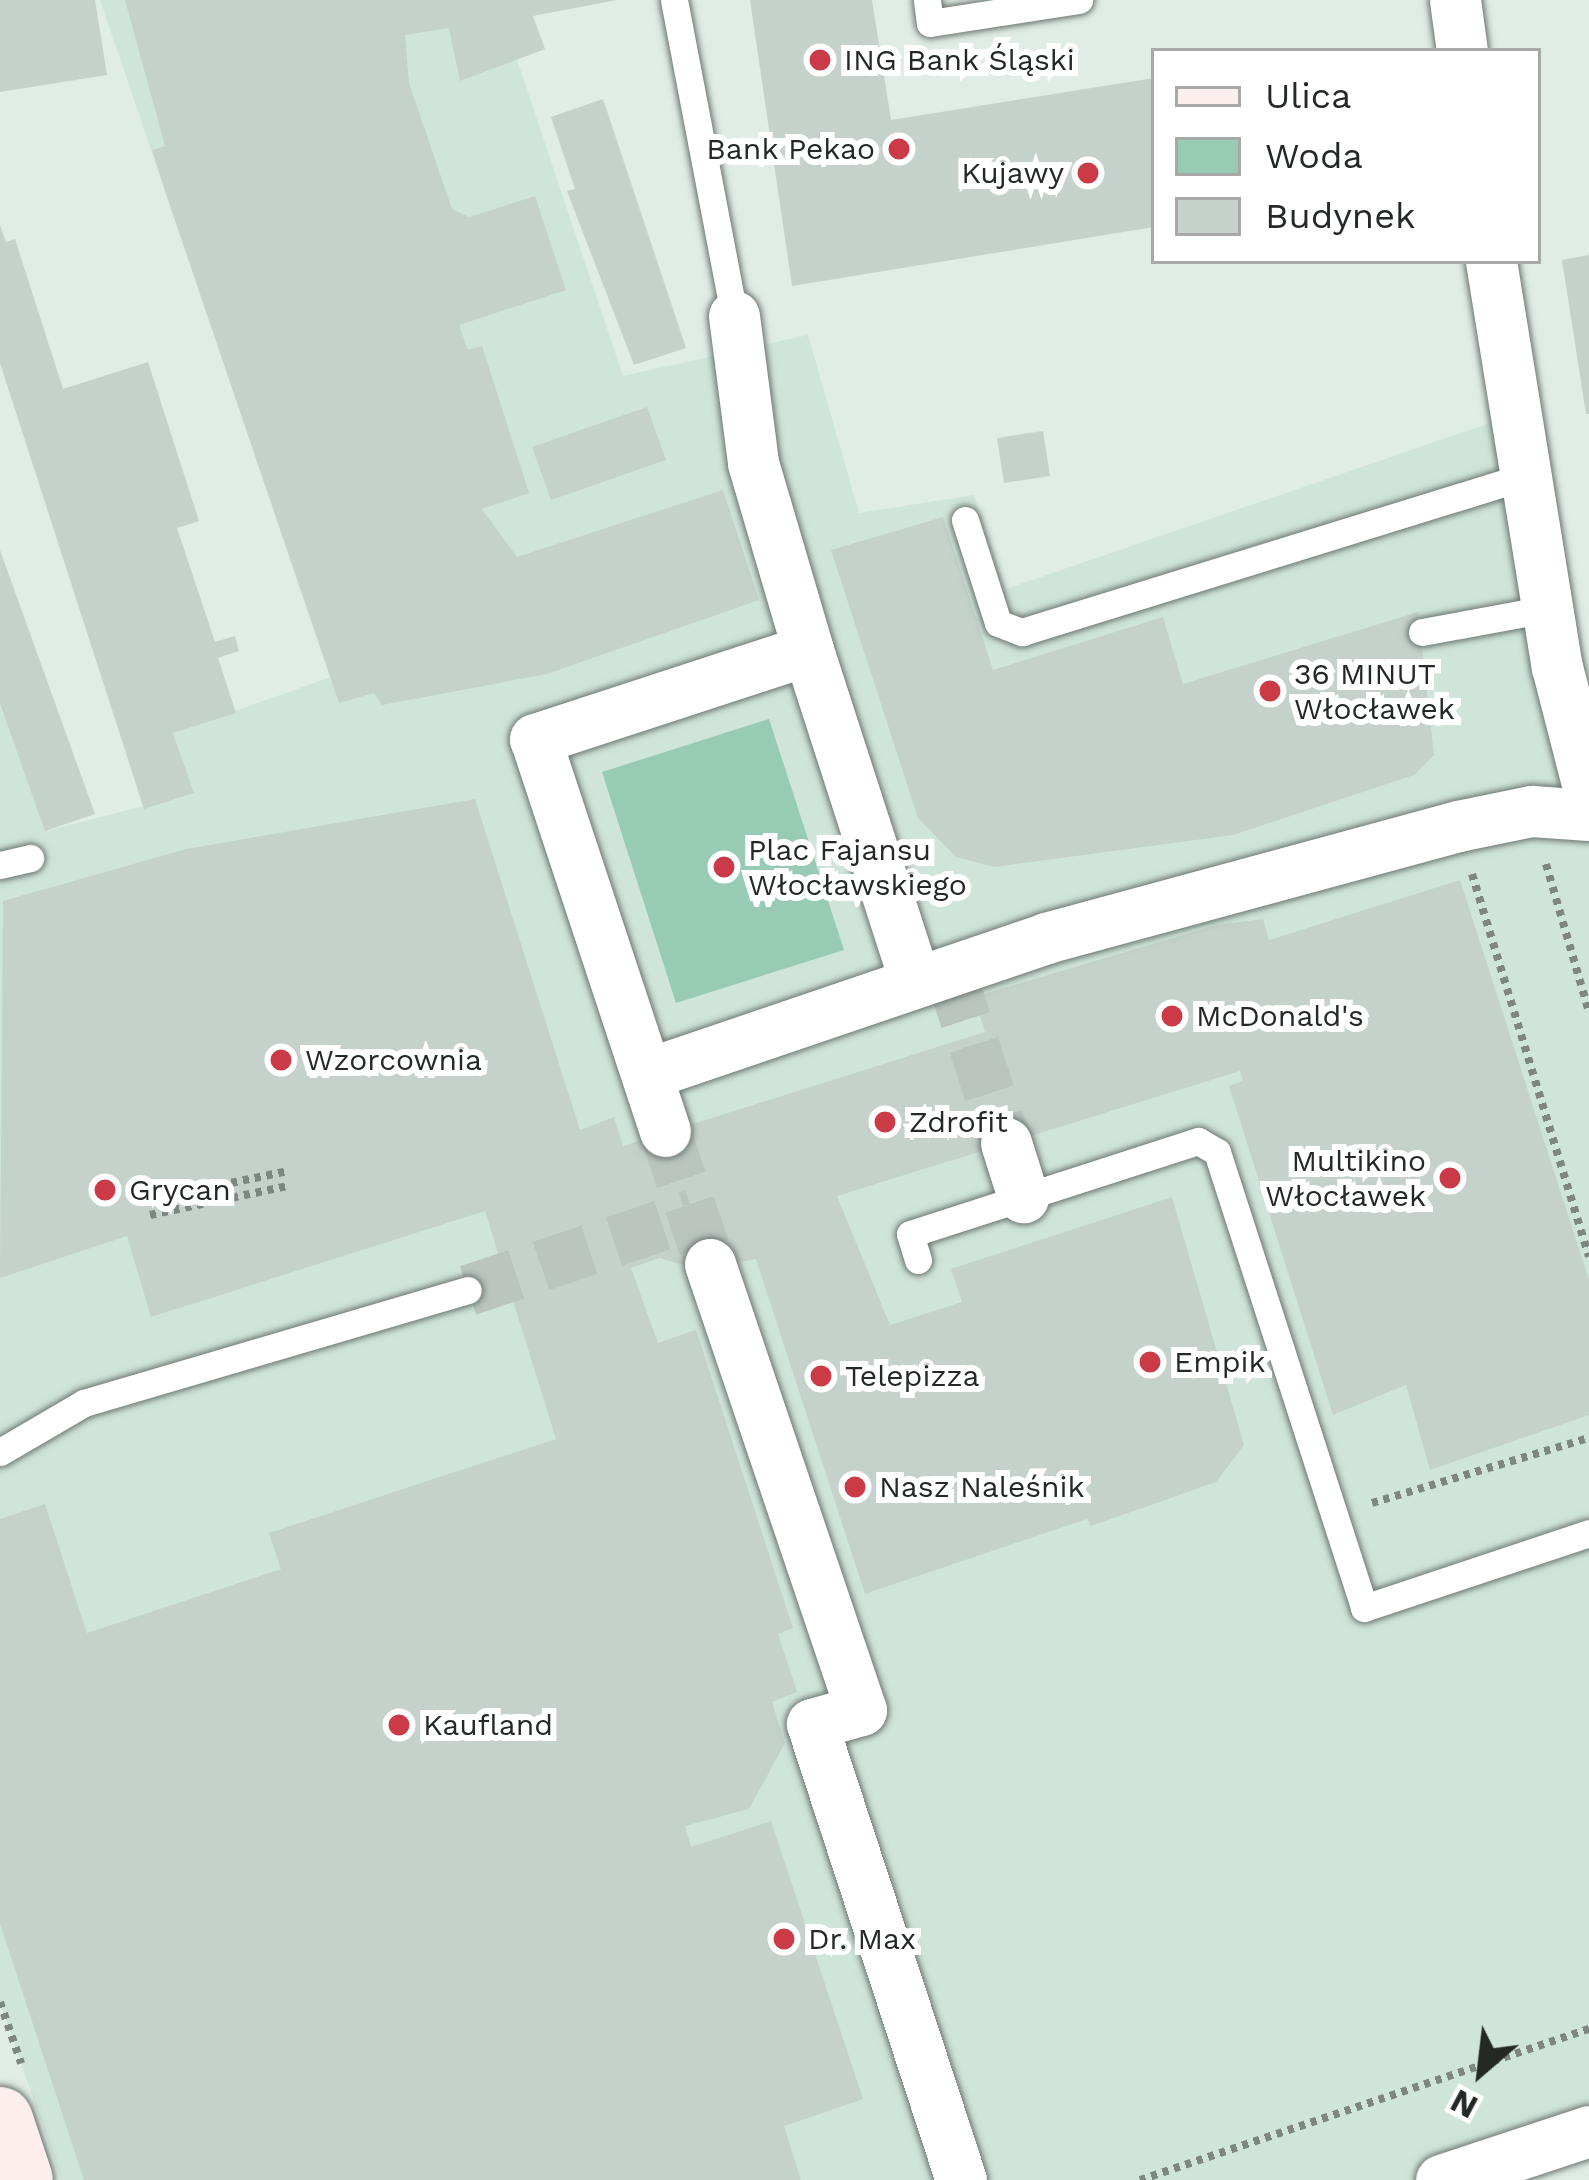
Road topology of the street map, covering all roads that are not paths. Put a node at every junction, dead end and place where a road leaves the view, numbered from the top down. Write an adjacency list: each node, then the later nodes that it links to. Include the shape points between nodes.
1 (674, 0): 7 (lane)
2 (927, 0): 3 (lane, via 930,23)
3 (1079, 0)
4 (1455, 0): 5 (street)
5 (1462, 48)
6 (1492, 264): 8 (street)
7 (734, 316): 12 (street, via 753,463)
8 (1522, 477): 9 (lane, via 1022,632 998,623); 10 (street)
9 (965, 520)
10 (1547, 609): 11 (lane); 13 (street)
11 (1422, 632)
12 (808, 650): 17 (street); 18 (street, via 535,739)
13 (1589, 792)
14 (1589, 815): 17 (street, via 1532,811 1458,826)
15 (30, 858): 16 (lane)
16 (0, 865)
17 (915, 982): 18 (street)
18 (646, 1074): 19 (street)
19 (665, 1131)
20 (1006, 1143): 21 (street)
21 (1024, 1197): 22 (lane, via 910,1234); 26 (lane, via 1188,1143 1217,1152 1364,1608)
22 (918, 1260)
23 (710, 1264): 30 (street, via 861,1710 812,1724)
24 (468, 1290): 25 (lane, via 84,1402)
25 (0, 1452)
26 (1589, 1533)
27 (0, 2120): 29 (street)
28 (1589, 2131): 31 (street)
29 (20, 2180)
30 (961, 2180)
31 (1441, 2180)

